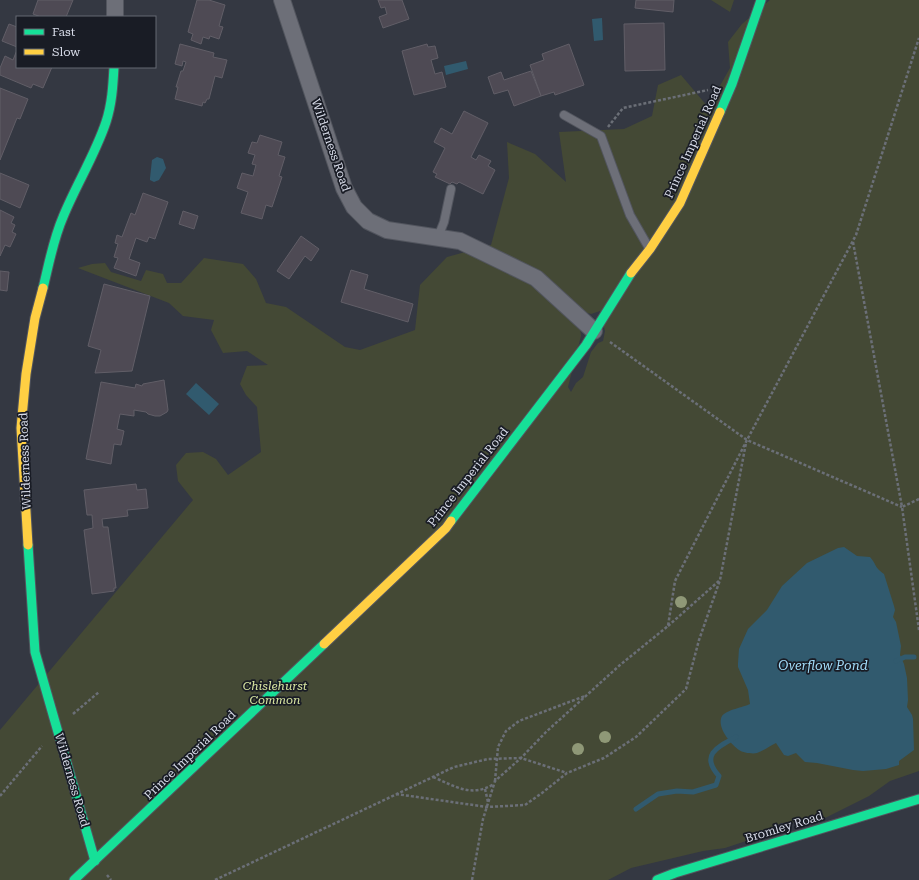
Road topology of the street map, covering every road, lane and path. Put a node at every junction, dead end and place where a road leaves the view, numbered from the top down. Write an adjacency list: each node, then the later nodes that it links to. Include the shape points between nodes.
1 (115, 0): 4 (street)
2 (283, 0): 11 (street, Wilderness Road, via 344,188 354,206 368,222 386,230)
3 (761, 0): 7 (main road, Prince Imperial Road)
4 (115, 16)
5 (919, 38): 12 (path)
6 (114, 68): 32 (main road, Wilderness Road, via 106,121 55,238 36,310 21,428 35,652)
7 (732, 84): 9 (path, via 623,108); 13 (main road, Prince Imperial Road, via 680,203)
8 (564, 115): 9 (lane)
9 (601, 136): 13 (lane, via 630,215)
10 (451, 189): 11 (lane)
11 (438, 237): 14 (street, Wilderness Road, via 460,241 536,278)
12 (853, 241): 15 (path); 17 (path)
13 (650, 249): 14 (main road, Prince Imperial Road)
14 (594, 331): 15 (path); 32 (main road, Prince Imperial Road, via 446,528)
15 (747, 440): 17 (path); 18 (path); 19 (path, via 675,582)
16 (919, 500): 17 (path)
17 (902, 507): 20 (path)
18 (720, 580): 19 (path); 24 (path, via 699,640 686,689 636,736 604,758)
19 (668, 626): 21 (path, via 620,664)
20 (919, 630)
21 (587, 695): 22 (path); 23 (path, via 519,721 506,731 498,747)
22 (520, 758): 23 (path); 24 (path); 26 (path)
23 (498, 759): 25 (path, via 454,767); 26 (path)
24 (567, 773): 31 (path, via 525,805)
25 (433, 777): 27 (path, via 462,789); 28 (path)
26 (494, 782): 27 (path); 30 (path)
27 (485, 789): 30 (path)
28 (396, 794): 31 (path); 34 (path)
29 (919, 800): 36 (main road, Bromley Road)
30 (488, 802): 31 (path)
31 (487, 807): 35 (path)
32 (95, 861): 33 (main road, Prince Imperial Road)
33 (74, 880)
34 (215, 880)
35 (472, 880)
36 (658, 880)

